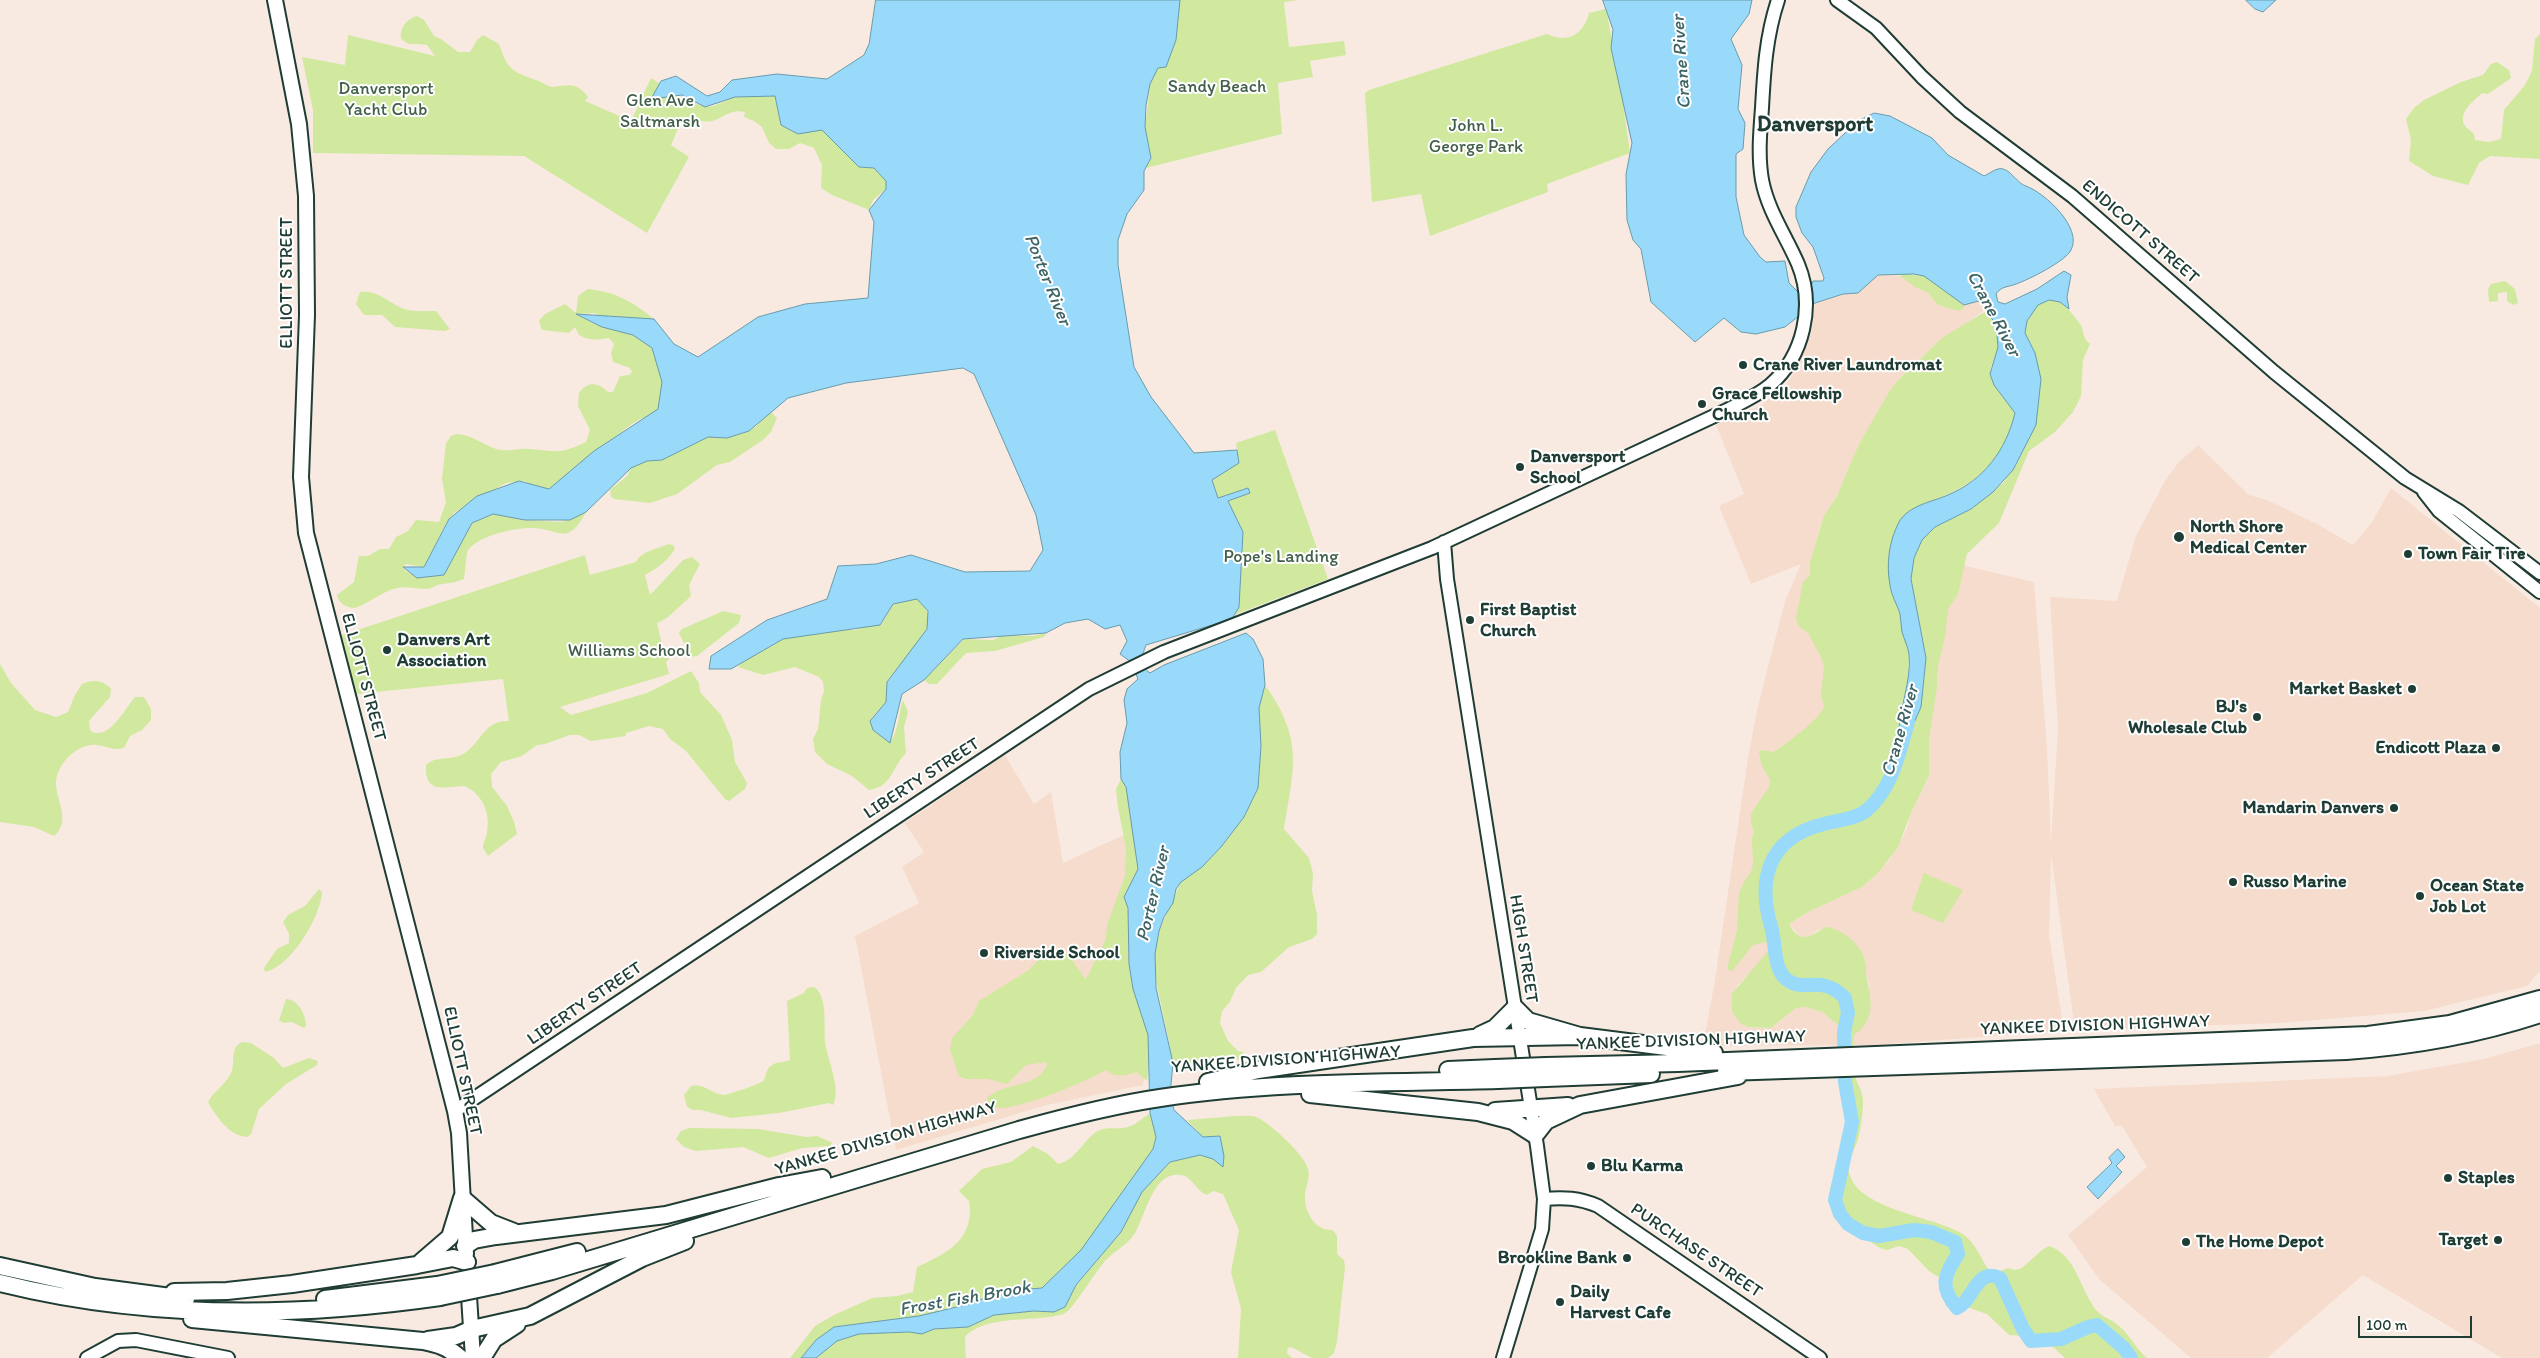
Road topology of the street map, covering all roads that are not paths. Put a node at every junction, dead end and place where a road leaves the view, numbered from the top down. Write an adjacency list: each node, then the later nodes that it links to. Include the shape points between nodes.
1 (275, 0): 24 (main road, ELLIOTT STREET, via 299,124 306,196 307,315 301,477 306,533)
2 (1778, 0): 5 (main road, LIBERTY STREET, via 1766,45 1760,168 1768,203 1799,266 1804,285 1805,320 1789,364 1754,396)
3 (1837, 0): 4 (main road, ENDICOTT STREET, via 1876,28 1960,112 2054,181 2268,367)
4 (2422, 490): 6 (main road, ENDICOTT STREET, via 2459,511); 7 (main road, ENDICOTT STREET, via 2439,511)
5 (1444, 542): 9 (main road, HIGH STREET); 24 (main road, LIBERTY STREET, via 1148,659 1089,689)
6 (2540, 573)
7 (2540, 592)
8 (2540, 1000): 14 (highway, YANKEE DIVISION HIGHWAY, via 2450,1024 2368,1036)
9 (1515, 1008): 11 (highway, via 1528,1021); 12 (main road, HIGH STREET); 13 (highway, via 1495,1028)
10 (2540, 1014): 14 (highway, YANKEE DIVISION HIGHWAY, via 2462,1036 2377,1049)
11 (1580, 1036): 12 (highway); 16 (highway)
12 (1520, 1037): 13 (highway); 23 (main road, HIGH STREET)
13 (1473, 1038): 18 (highway, via 1258,1070)
14 (1865, 1062): 15 (highway, YANKEE DIVISION HIGHWAY)
15 (1714, 1067): 16 (highway, YANKEE DIVISION HIGHWAY); 16 (highway)
16 (1678, 1068): 17 (highway, YANKEE DIVISION HIGHWAY, bridge); 22 (highway)
17 (1497, 1074): 18 (highway, YANKEE DIVISION HIGHWAY); 19 (highway, YANKEE DIVISION HIGHWAY)
18 (1208, 1082): 20 (highway, YANKEE DIVISION HIGHWAY)
19 (1263, 1088): 20 (highway, YANKEE DIVISION HIGHWAY); 25 (highway)
20 (1184, 1090): 21 (highway, YANKEE DIVISION HIGHWAY)
21 (1140, 1097): 27 (highway, YANKEE DIVISION HIGHWAY, via 1057,1110); 30 (highway, YANKEE DIVISION HIGHWAY)
22 (1580, 1104): 23 (highway); 26 (highway, via 1546,1121)
23 (1530, 1109): 25 (highway); 26 (main road, HIGH STREET)
24 (455, 1111): 28 (main road, ELLIOTT STREET)
25 (1478, 1112): 26 (highway, via 1513,1121)
26 (1535, 1136): 29 (main road, HIGH STREET)
27 (822, 1178): 31 (highway, via 666,1215); 35 (highway, YANKEE DIVISION HIGHWAY, via 552,1259)
28 (462, 1198): 31 (highway, via 491,1223); 32 (main road, ELLIOTT STREET); 33 (highway, via 450,1237)
29 (1544, 1199): 48 (main road, HIGH STREET, via 1539,1242); 49 (main road, PURCHASE STREET, via 1581,1198 1598,1206)
30 (775, 1204): 35 (highway, YANKEE DIVISION HIGHWAY); 40 (highway, via 642,1258)
31 (517, 1232): 32 (highway, via 474,1240)
32 (466, 1254): 33 (highway); 41 (main road, ELLIOTT STREET)
33 (417, 1265): 37 (highway, via 292,1284 202,1292)
34 (0, 1266): 37 (highway, YANKEE DIVISION HIGHWAY)
35 (496, 1279): 38 (highway, YANKEE DIVISION HIGHWAY, bridge)
36 (0, 1282): 39 (highway, YANKEE DIVISION HIGHWAY)
37 (74, 1283): 38 (highway, YANKEE DIVISION HIGHWAY, via 165,1297 270,1302)
38 (438, 1291): 39 (highway, YANKEE DIVISION HIGHWAY, via 351,1308 250,1313)
39 (87, 1300): 42 (highway, via 122,1310 215,1323)
40 (530, 1316): 41 (highway); 47 (highway, via 494,1339)
41 (472, 1330): 42 (highway); 46 (main road, ELLIOTT STREET)
42 (423, 1341): 45 (highway, via 439,1344)
43 (87, 1358): 44 (main road, via 118,1342 146,1341)
44 (228, 1358)
45 (460, 1358)
46 (473, 1358)
47 (482, 1358)
48 (1503, 1358)
49 (1820, 1358)

